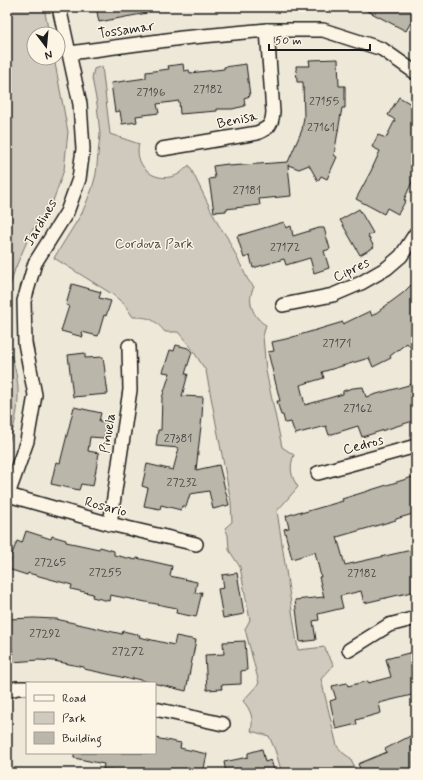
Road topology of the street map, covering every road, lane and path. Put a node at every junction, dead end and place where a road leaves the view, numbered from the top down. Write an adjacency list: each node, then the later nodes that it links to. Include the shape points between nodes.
1 (59, 7): 3 (street, Jardines)
2 (267, 30): 3 (street, Tossamar); 4 (street, Tossamar, via 322,30 382,49); 5 (street, Benisa, via 273,112 267,128 258,133)
3 (70, 53): 11 (street, Jardines, via 80,104 83,149 80,179 67,212 35,263 24,300 25,343 35,395 27,441)
4 (416, 73)
5 (162, 149)
6 (416, 233): 7 (street, Cipres, via 401,256 387,268 361,283 333,295)
7 (283, 305)
8 (129, 346): 12 (street, Pinuela, via 130,390)
9 (416, 446): 10 (street, Cedros)
10 (318, 473)
11 (7, 496): 12 (street, Rosario)
12 (110, 524): 13 (street, Rosario)
13 (196, 544)
14 (416, 618): 15 (street, via 389,625)
15 (349, 650)
16 (26, 688): 17 (street)
17 (7, 691)
18 (156, 709): 19 (street)
19 (223, 724)

